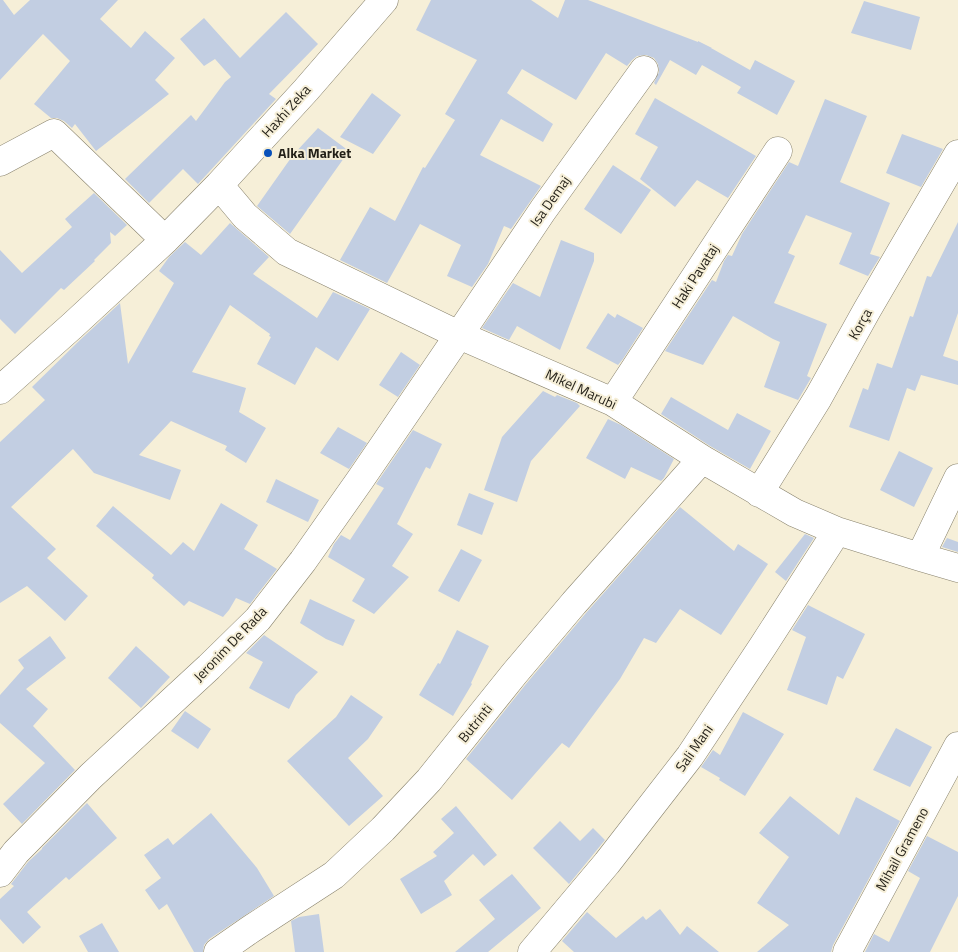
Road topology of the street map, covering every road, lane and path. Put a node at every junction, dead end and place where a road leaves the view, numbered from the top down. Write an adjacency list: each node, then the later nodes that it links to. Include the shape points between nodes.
1 (384, 0): 6 (street, Haxhi Zeka)
2 (644, 70): 8 (street, Isa Demaj)
3 (778, 151): 10 (street, Haki Pavataj)
4 (958, 154): 13 (street, Korça, via 818,398)
5 (0, 162): 7 (street, via 54,133)
6 (218, 185): 7 (street, Haxhi Zeka); 8 (street, Mikel Marubi, via 245,216 287,252)
7 (165, 240): 9 (street, Haxhi Zeka)
8 (460, 335): 10 (street, Mikel Marubi); 18 (street, Jeronim De Rada, via 258,619 91,776 16,852)
9 (0, 390)
10 (614, 402): 11 (street, Mikel Marubi)
11 (702, 459): 13 (street, Mikel Marubi); 19 (street, Butrinti, via 568,610 429,780 383,829 334,875)
12 (958, 478): 15 (street)
13 (759, 493): 14 (street, Mikel Marubi)
14 (837, 531): 15 (street, Mikel Marubi); 20 (street, Sali Mani, via 690,756)
15 (920, 557): 16 (street, Mikel Marubi)
16 (958, 568)
17 (958, 746): 21 (street, Mihail Grameno)
18 (0, 873)
19 (218, 952)
20 (532, 952)
21 (847, 952)

